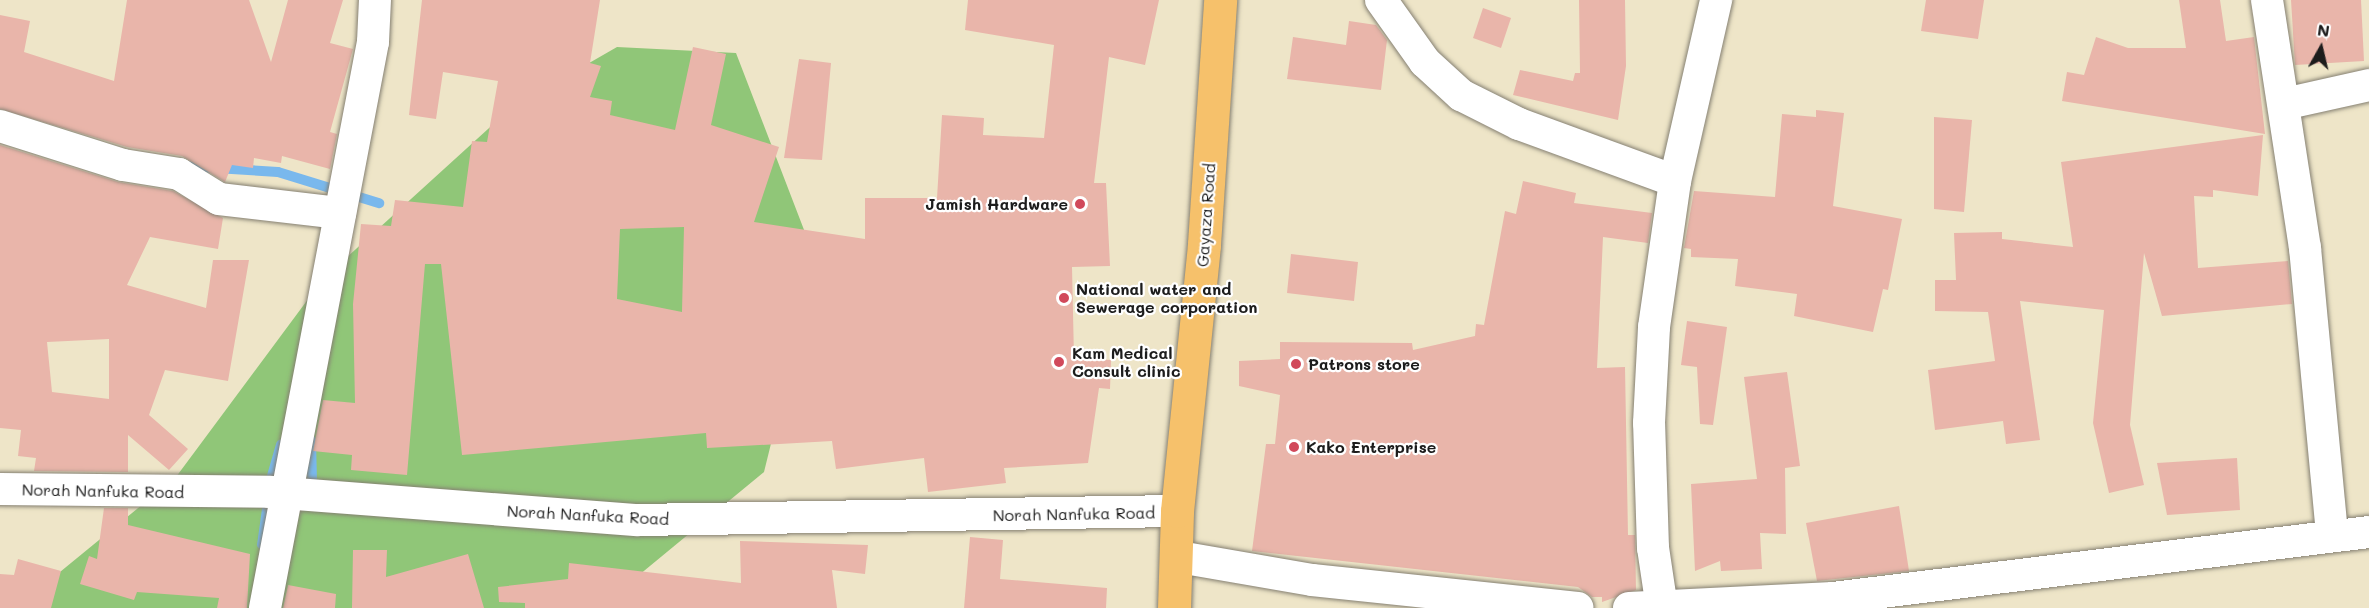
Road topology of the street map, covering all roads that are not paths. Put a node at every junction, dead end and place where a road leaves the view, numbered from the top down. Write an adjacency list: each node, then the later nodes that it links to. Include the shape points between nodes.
1 (375, 0): 10 (street, via 373,42)
2 (1220, 0): 13 (main road, Gayaza Road, via 1204,244)
3 (1381, 0): 9 (street, via 1425,62 1461,95 1519,124)
4 (1716, 0): 9 (street)
5 (2267, 0): 7 (street)
6 (2369, 85): 7 (street)
7 (2284, 104): 15 (street, via 2305,248)
8 (0, 126): 10 (street, via 123,165 179,174 219,199)
9 (1675, 181): 17 (street, via 1654,327 1649,423 1653,548)
10 (340, 213): 12 (street)
11 (0, 489): 12 (street, Norah Nanfuka Road)
12 (285, 493): 13 (street, Norah Nanfuka Road, via 638,520); 18 (street)
13 (1177, 511): 16 (main road, Gayaza Road)
14 (2369, 532): 15 (street)
15 (2332, 536): 17 (street, via 1833,598)
16 (1179, 557): 19 (main road, Gayaza Road); 20 (street, via 1312,580)
17 (1662, 607): 21 (street)
18 (265, 608)
19 (1174, 608)
20 (1578, 608)
21 (1629, 608)

